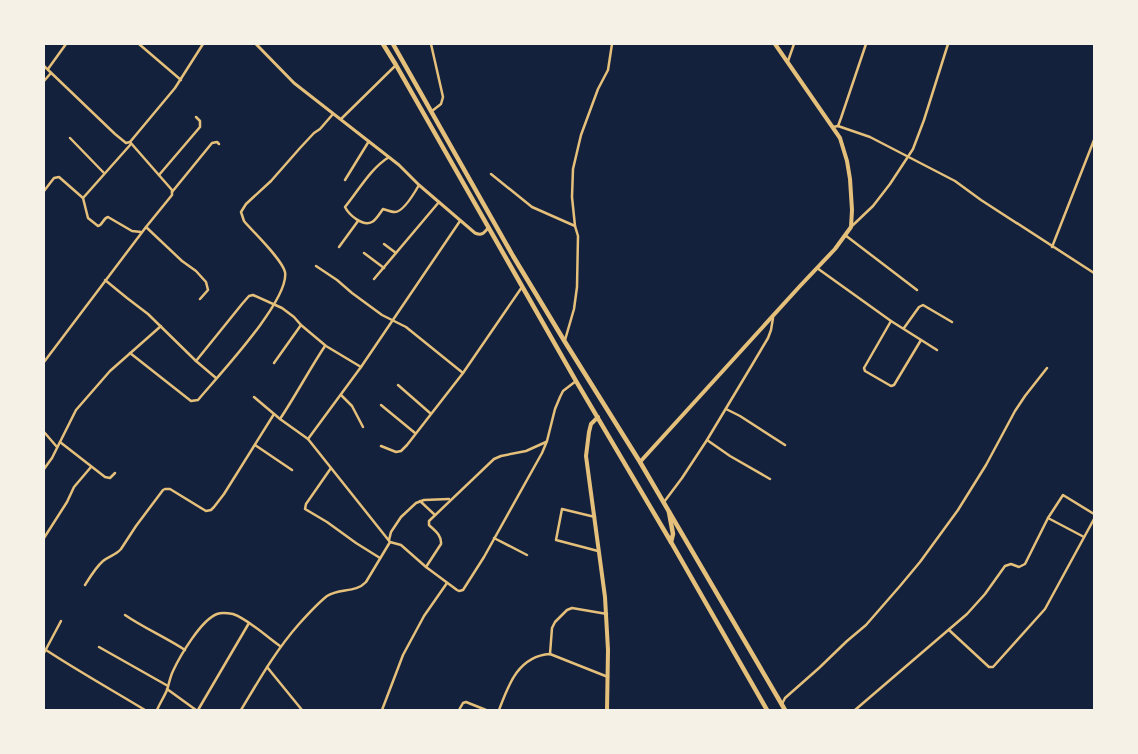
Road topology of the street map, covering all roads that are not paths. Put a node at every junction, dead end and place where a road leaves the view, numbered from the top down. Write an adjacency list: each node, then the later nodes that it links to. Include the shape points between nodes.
1 (66, 44): 16 (street)
2 (139, 44): 18 (street)
3 (203, 44): 18 (street)
4 (256, 44): 21 (street, via 294,83)
5 (383, 44): 14 (highway)
6 (393, 44): 20 (highway)
7 (430, 44): 20 (street, via 443,97 441,104)
8 (612, 44): 45 (street, via 608,70 581,135 573,169)
9 (775, 44): 13 (main road)
10 (794, 44): 13 (street)
11 (866, 44): 24 (street)
12 (948, 44): 32 (street, via 917,140)
13 (788, 61): 25 (main road)
14 (396, 65): 23 (street); 47 (highway)
15 (44, 66): 16 (street)
16 (48, 69): 17 (street)
17 (51, 72): 19 (street); 29 (street, via 122,141)
18 (181, 80): 29 (street)
19 (44, 81)
20 (432, 111): 44 (highway)
21 (333, 114): 23 (street); 65 (street, via 241,212 244,221 283,266 284,282)
22 (196, 117): 35 (street, via 201,122 200,127)
23 (341, 119): 28 (street)
24 (838, 126): 25 (street); 32 (street, via 870,137)
25 (833, 127): 48 (main road, via 847,161 852,197)
26 (70, 138): 33 (street)
27 (1094, 140): 53 (street)
28 (369, 141): 31 (street); 36 (street)
29 (130, 143): 33 (street); 35 (street)
30 (219, 144): 39 (street, via 212,143)
31 (389, 157): 37 (street); 42 (street, via 368,176 345,208)
32 (908, 158): 48 (street, via 873,206); 53 (street, via 956,181)
33 (105, 173): 40 (street)
34 (491, 174): 45 (street, via 532,207)
35 (159, 175): 39 (street)
36 (345, 180)
37 (420, 185): 41 (street); 42 (street, via 397,212 382,209 372,222)
38 (44, 191): 40 (street, via 58,177)
39 (172, 192): 46 (street)
40 (83, 198): 49 (street, via 88,218 98,226 108,217 132,231)
41 (439, 202): 43 (street); 55 (street)
42 (358, 221): 52 (street)
43 (460, 221): 47 (street, via 479,235); 67 (street)
44 (493, 221): 47 (highway); 74 (highway)
45 (575, 226): 74 (street, via 578,236 577,287)
46 (146, 227): 49 (street); 64 (street, via 204,280 208,290)
47 (488, 227): 62 (highway)
48 (851, 227): 50 (main road)
49 (141, 232): 61 (street)
50 (845, 235): 58 (main road); 63 (street)
51 (384, 244): 55 (street)
52 (339, 246)
53 (1052, 247): 59 (street)
54 (364, 253): 57 (street)
55 (396, 253): 57 (street)
56 (316, 266): 67 (street)
57 (384, 268): 60 (street)
58 (817, 268): 66 (main road); 68 (street)
59 (1094, 273)
60 (374, 279)
61 (105, 280): 71 (street); 79 (street)
62 (522, 287): 83 (street); 85 (highway)
63 (917, 290)
64 (200, 299)
65 (273, 304): 70 (street); 78 (street, via 249,296); 84 (street, via 240,352)
66 (773, 316): 90 (street, via 768,338); 106 (main road)
67 (392, 320): 81 (street); 83 (street, via 406,327)
68 (891, 321): 72 (street); 73 (street, via 865,371 891,386 896,384)
69 (952, 322): 72 (street, via 924,305)
70 (301, 325): 75 (street); 80 (street)
71 (161, 326): 77 (street); 78 (street)
72 (904, 328): 73 (street)
73 (921, 340): 76 (street)
74 (565, 342): 106 (highway)
75 (326, 346): 81 (street); 94 (street)
76 (937, 350)
77 (130, 354): 84 (street, via 193,402); 101 (street, via 104,377 76,410)
78 (196, 361): 84 (street)
79 (44, 362)
80 (274, 363)
81 (361, 367): 87 (street)
82 (1047, 368): 146 (street, via 1015,411 970,492 925,556 866,625 785,698)
83 (463, 373): 91 (street)
84 (217, 378)
85 (576, 381): 93 (highway); 100 (street, via 560,397)
86 (398, 385): 91 (street)
87 (341, 395): 95 (street, via 352,406); 98 (street)
88 (254, 397): 92 (street)
89 (382, 405): 97 (street)
90 (726, 409): 99 (street); 103 (street)
91 (430, 413): 97 (street)
92 (274, 414): 94 (street); 102 (street)
93 (598, 418): 119 (main road, via 591,424 586,447); 126 (highway)
94 (280, 419): 98 (street)
95 (363, 427)
96 (44, 432): 105 (street)
97 (416, 433): 104 (street, via 399,452)
98 (308, 439): 108 (street)
99 (707, 440): 112 (street); 115 (street)
100 (547, 441): 113 (street, via 494,459); 124 (street)
101 (60, 442): 105 (street); 107 (street)
102 (255, 445): 110 (street); 132 (street, via 224,494 208,511 170,489 163,490 118,553 100,563)
103 (785, 445)
104 (381, 446)
105 (57, 447): 109 (street)
106 (640, 462): 115 (highway)
107 (91, 467): 111 (street, via 108,478); 123 (street, via 74,487)
108 (331, 468): 125 (street); 129 (street, via 305,508)
109 (44, 469)
110 (292, 470)
111 (114, 473)
112 (770, 479)
113 (451, 499): 114 (street); 118 (street)
114 (420, 501): 118 (street); 125 (street, via 402,517 391,532)
115 (664, 502): 116 (highway)
116 (668, 509): 126 (highway, via 673,534); 146 (highway)
117 (1094, 514): 120 (street, via 1062,495)
118 (435, 515): 130 (street, via 428,524 441,538 441,544)
119 (595, 518): 127 (main road); 127 (street, via 562,509 556,540)
120 (1048, 518): 122 (street); 137 (street, via 1025,564 1005,566 979,602)
121 (1094, 520): 122 (street)
122 (1084, 537): 137 (street, via 1045,609 993,667)
123 (44, 538)
124 (494, 538): 128 (street); 131 (street, via 462,590)
125 (390, 541): 129 (street); 130 (street, via 401,545)
126 (671, 542): 157 (highway)
127 (600, 551): 133 (main road)
128 (527, 555)
129 (380, 558): 138 (street, via 362,587 328,596)
130 (426, 567): 131 (street)
131 (447, 583): 152 (street, via 403,655)
132 (85, 585)
133 (607, 614): 142 (street, via 572,608 566,610 552,628); 144 (main road)
134 (125, 615): 140 (street)
135 (61, 621): 141 (street)
136 (249, 623): 138 (street); 140 (street, via 234,615 218,614 200,628); 149 (street)
137 (949, 630): 158 (street)
138 (280, 646): 143 (street)
139 (98, 648): 145 (street)
140 (184, 650): 145 (street)
141 (45, 652): 147 (street)
142 (550, 654): 144 (street); 155 (street, via 529,661 514,675)
143 (267, 667): 150 (street); 151 (street)
144 (608, 677): 156 (main road)
145 (168, 688): 148 (street); 149 (street)
146 (783, 708)
147 (145, 710)
148 (156, 710)
149 (197, 710)
150 (241, 710)
151 (302, 710)
152 (382, 710)
153 (459, 710): 154 (street, via 466,702)
154 (486, 710)
155 (499, 710)
156 (607, 710)
157 (767, 710)
158 (855, 710)

